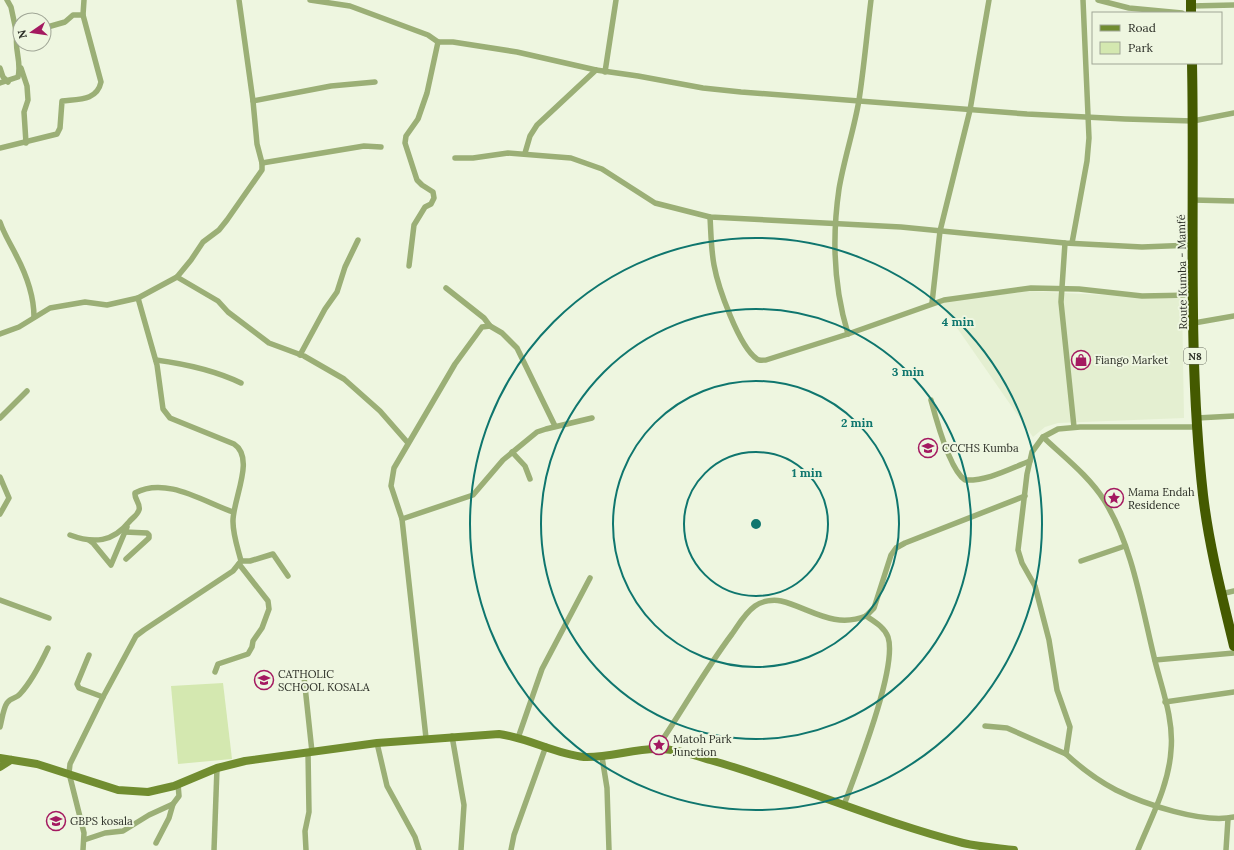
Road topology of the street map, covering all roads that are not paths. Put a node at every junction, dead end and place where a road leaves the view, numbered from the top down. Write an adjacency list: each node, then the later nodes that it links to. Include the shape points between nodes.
1 (7, 0): 13 (street)
2 (84, 0): 15 (street)
3 (239, 0): 27 (street)
4 (310, 0): 10 (street)
5 (616, 0): 23 (street)
6 (871, 0): 28 (street)
7 (989, 0): 29 (street)
8 (1083, 0): 31 (street)
9 (1098, 0): 14 (street, via 1129,8)
10 (351, 3): 17 (street, via 428,35)
11 (1234, 5): 12 (street)
12 (1191, 6)
13 (12, 12)
14 (1171, 12)
15 (83, 15): 16 (street, via 72,15 65,22); 33 (street, via 101,82 100,89 90,98 62,101 60,128 57,134)
16 (52, 26)
17 (438, 42): 22 (street, via 517,52); 49 (street, via 427,93 418,119 406,136 405,143 417,180 433,192 434,198 414,225)
18 (18, 52): 21 (street)
19 (1192, 64): 32 (highway, Route Kumba - Mamfé / N8)
20 (0, 68): 24 (street)
21 (21, 68): 24 (street, via 18,77); 33 (street, via 27,86 28,100 24,112)
22 (596, 70): 23 (street); 36 (street, via 537,125 530,136)
23 (606, 72): 28 (street, via 703,88)
24 (8, 82): 26 (street)
25 (375, 82): 27 (street, via 331,86)
26 (0, 83)
27 (253, 101): 38 (street, via 257,144)
28 (858, 101): 29 (street); 43 (street)
29 (970, 110): 31 (street); 44 (street)
30 (1234, 113): 32 (street)
31 (1087, 117): 32 (street); 47 (street, via 1087,161)
32 (1193, 121): 39 (highway, Route Kumba - Mamfé / N8)
33 (26, 143): 35 (street)
34 (381, 147): 38 (street, via 364,146)
35 (0, 148)
36 (526, 153): 37 (street); 41 (street, via 571,158 588,163 602,169 655,203)
37 (455, 158)
38 (262, 162): 50 (street, via 260,175 245,196 219,230 203,242)
39 (1193, 200): 40 (street); 48 (highway, Route Kumba - Mamfé / N8)
40 (1234, 201)
41 (710, 217): 43 (street); 61 (street, via 712,252 720,286 738,332 757,359 766,360)
42 (0, 222): 57 (street, via 26,277 33,299)
43 (835, 223): 44 (street); 61 (street, via 837,283)
44 (940, 231): 46 (street); 55 (street)
45 (358, 240): 62 (street, via 337,292)
46 (1065, 243): 47 (street); 52 (street)
47 (1072, 243): 48 (street, via 1142,247)
48 (1193, 245): 53 (highway, Route Kumba - Mamfé / N8)
49 (409, 266)
50 (177, 277): 54 (street); 62 (street, via 218,301 228,312 269,342)
51 (446, 288): 59 (street, via 484,318)
52 (1062, 288): 53 (street, via 1142,296); 55 (street, via 1031,288); 72 (street)
53 (1194, 296): 58 (highway, Route Kumba - Mamfé / N8)
54 (138, 298): 57 (street, via 107,305 85,302 59,306); 63 (street)
55 (932, 303): 61 (street)
56 (1234, 316): 58 (street)
57 (34, 317): 60 (street, via 19,327)
58 (1194, 322): 70 (highway, Route Kumba - Mamfé / N8)
59 (490, 326): 71 (street, via 502,333 517,348); 74 (street, via 479,330 455,364)
60 (0, 334)
61 (848, 334)
62 (300, 355): 74 (street, via 350,384 388,419)
63 (156, 360): 64 (street, via 202,368); 80 (street, via 162,410 165,414 234,444 242,451 244,466)
64 (241, 384)
65 (27, 391): 68 (street)
66 (931, 400): 76 (street, via 956,472 965,480 993,476)
67 (1234, 416): 70 (street)
68 (0, 418)
69 (592, 418): 71 (street)
70 (1197, 422): 72 (street); 93 (highway, Route Kumba - Mamfé / N8, via 1203,496)
71 (555, 426): 75 (street, via 537,432)
72 (1074, 427): 73 (street, via 1058,429)
73 (1043, 437): 76 (street, via 1032,452); 86 (street, via 1096,489 1111,512)
74 (408, 443): 82 (street, via 394,468 391,486)
75 (512, 452): 78 (street, via 525,466); 82 (street, via 472,495)
76 (1030, 461): 79 (street)
77 (0, 477): 81 (street, via 9,498)
78 (530, 479)
79 (1025, 496): 95 (street, via 896,548 890,555 874,608); 116 (street, via 1018,550 1035,586 1049,640 1057,690 1070,727)
80 (233, 512): 83 (street, via 175,490 156,487 135,493 139,509); 89 (street)
81 (0, 514)
82 (402, 519): 110 (street)
83 (126, 530): 85 (street, via 110,538); 85 (street, via 111,564); 87 (street, via 146,533 150,538)
84 (70, 535): 85 (street)
85 (89, 540)
86 (1125, 546): 88 (street); 101 (street, via 1143,606)
87 (126, 559)
88 (1081, 561)
89 (240, 563): 90 (street, via 273,554); 102 (street, via 268,600 269,609 248,654 218,664); 105 (street, via 233,571 136,636)
90 (288, 576)
91 (590, 578): 111 (street, via 542,669)
92 (1234, 591): 93 (street)
93 (1221, 594): 97 (highway, Route Kumba - Mamfé / N8)
94 (0, 600): 96 (street)
95 (866, 616): 114 (street, via 831,619 781,601 756,605 721,648); 123 (street, via 884,630 890,651 881,698)
96 (49, 618)
97 (1234, 646)
98 (48, 648): 108 (street, via 25,689 18,697 7,703)
99 (1234, 652): 101 (street)
100 (89, 655): 105 (street, via 76,684 79,688)
101 (1155, 660): 106 (street)
102 (215, 672)
103 (304, 677): 115 (street)
104 (1234, 692): 106 (street)
105 (103, 697): 120 (street, via 70,764)
106 (1165, 702): 124 (street, via 1172,749 1169,768)
107 (984, 726): 116 (street, via 1007,728)
108 (0, 727)
109 (452, 736): 110 (main road); 111 (main road, via 499,734); 133 (street, via 464,805)
110 (426, 738): 112 (main road)
111 (518, 738): 113 (main road)
112 (377, 743): 115 (main road); 132 (street, via 387,786 415,837)
113 (546, 746): 117 (main road, via 570,754); 134 (street)
114 (657, 748): 117 (main road); 123 (main road, via 709,760)
115 (310, 752): 119 (main road, via 245,761); 131 (street)
116 (1066, 754): 124 (street, via 1084,771 1116,790)
117 (602, 757): 135 (street, via 607,788)
118 (0, 760): 120 (main road, via 29,762)
119 (217, 768): 121 (main road); 130 (street)
120 (69, 773): 121 (main road, via 84,780 129,792 161,790); 126 (street, via 78,804)
121 (178, 784): 122 (street, via 179,796)
122 (173, 804): 126 (street, via 123,831 105,833); 127 (street)
123 (844, 805): 128 (main road, via 894,823)
124 (1156, 805): 125 (street, via 1192,815); 137 (street)
125 (1231, 818): 138 (street)
126 (84, 840): 129 (street)
127 (156, 842)
128 (980, 848): 136 (main road)
129 (83, 850)
130 (214, 850)
131 (306, 850)
132 (419, 850)
133 (461, 850)
134 (511, 850)
135 (609, 850)
136 (1014, 850)
137 (1138, 850)
138 (1226, 850)

